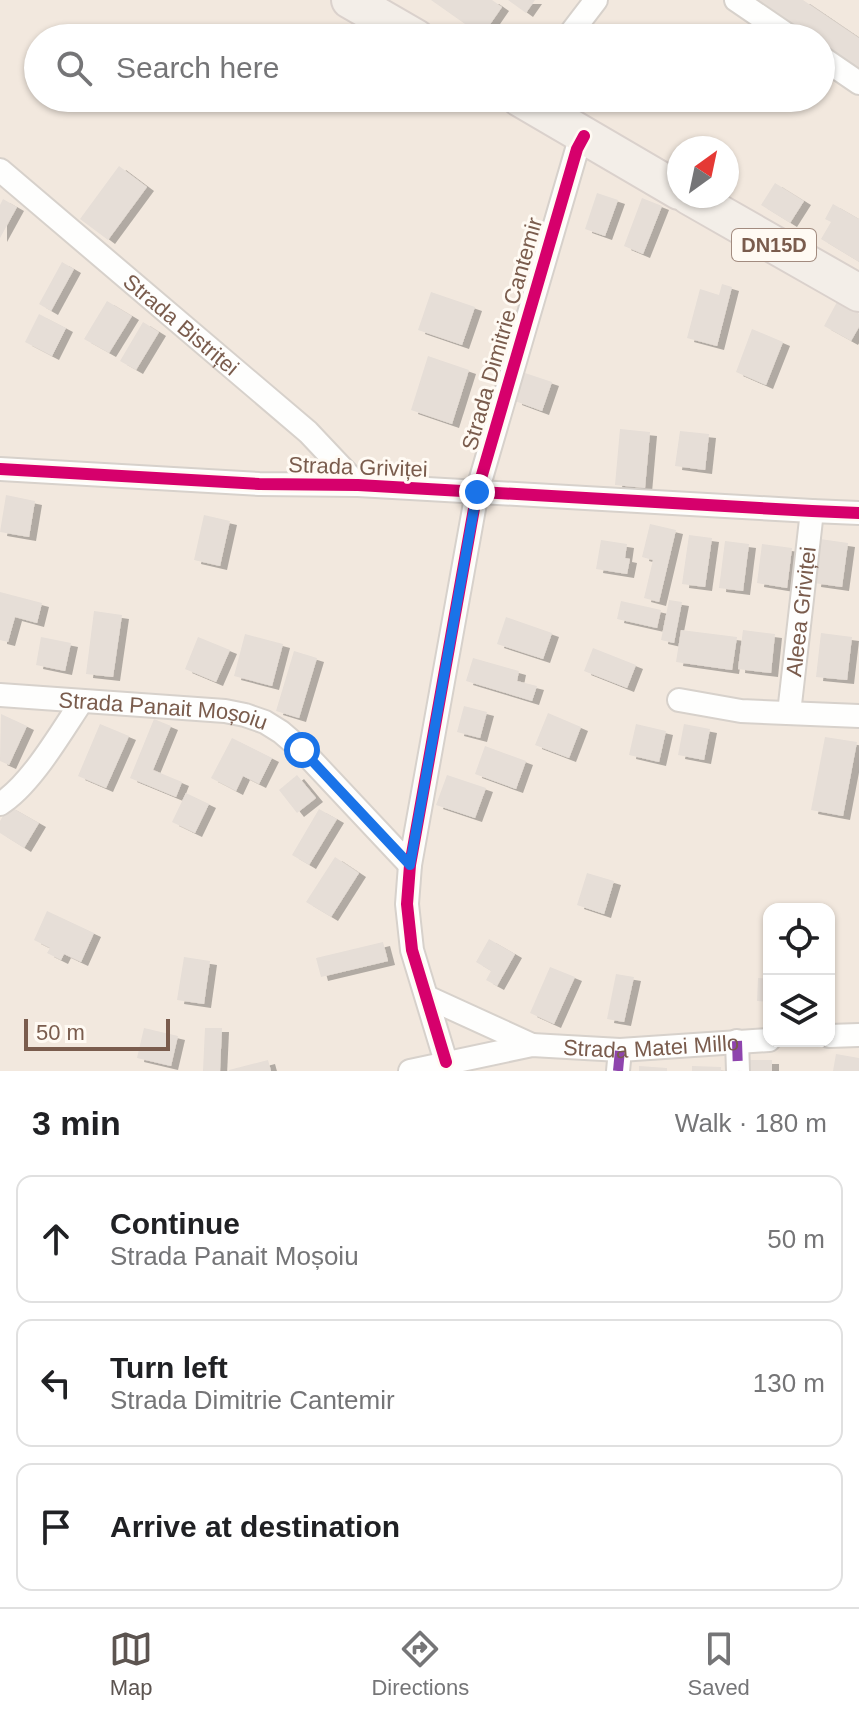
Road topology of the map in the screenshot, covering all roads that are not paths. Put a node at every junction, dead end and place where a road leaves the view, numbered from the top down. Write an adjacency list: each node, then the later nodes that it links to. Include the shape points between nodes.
1 (350, 0): 4 (main road)
2 (596, 0): 5 (street)
3 (736, 0): 6 (street)
4 (392, 24)
5 (578, 24)
6 (771, 24)
7 (835, 67): 8 (street)
8 (859, 83)
9 (544, 112): 10 (main road)
10 (584, 136): 12 (main road); 17 (street, Strada Dimitrie Cantemir)
11 (0, 170): 16 (street, Strada Bistriței, via 308,432)
12 (667, 184)
13 (710, 208): 14 (main road, DN15D)
14 (859, 293)
15 (0, 469): 16 (street, Strada Griviței)
16 (358, 485): 17 (street, Strada Griviței)
17 (477, 492): 18 (street, Strada Griviței); 26 (street, Strada Dimitrie Cantemir)
18 (812, 511): 19 (street, Strada Griviței); 23 (street, Aleea Griviței)
19 (859, 513)
20 (0, 695): 22 (street, Strada Panait Moșoiu)
21 (679, 700): 23 (street)
22 (82, 701): 25 (street, via 30,775); 26 (street, Strada Panait Moșoiu, via 225,711 265,722 302,750)
23 (789, 713): 24 (street)
24 (859, 716)
25 (0, 804)
26 (410, 865): 27 (street, Strada Dimitrie Cantemir, via 408,925)
27 (427, 997): 32 (street, Strada Matei Millo); 34 (street, Strada Dimitrie Cantemir)
28 (859, 1035): 29 (street)
29 (835, 1036)
30 (763, 1040): 31 (street, Strada Matei Millo)
31 (737, 1041): 33 (street, Strada Matei Millo); 36 (street)
32 (532, 1045): 33 (street, Strada Matei Millo); 34 (street, Strada Matei Millo)
33 (619, 1060)
34 (446, 1062): 35 (street, Strada Matei Millo)
35 (410, 1071)
36 (738, 1071)

